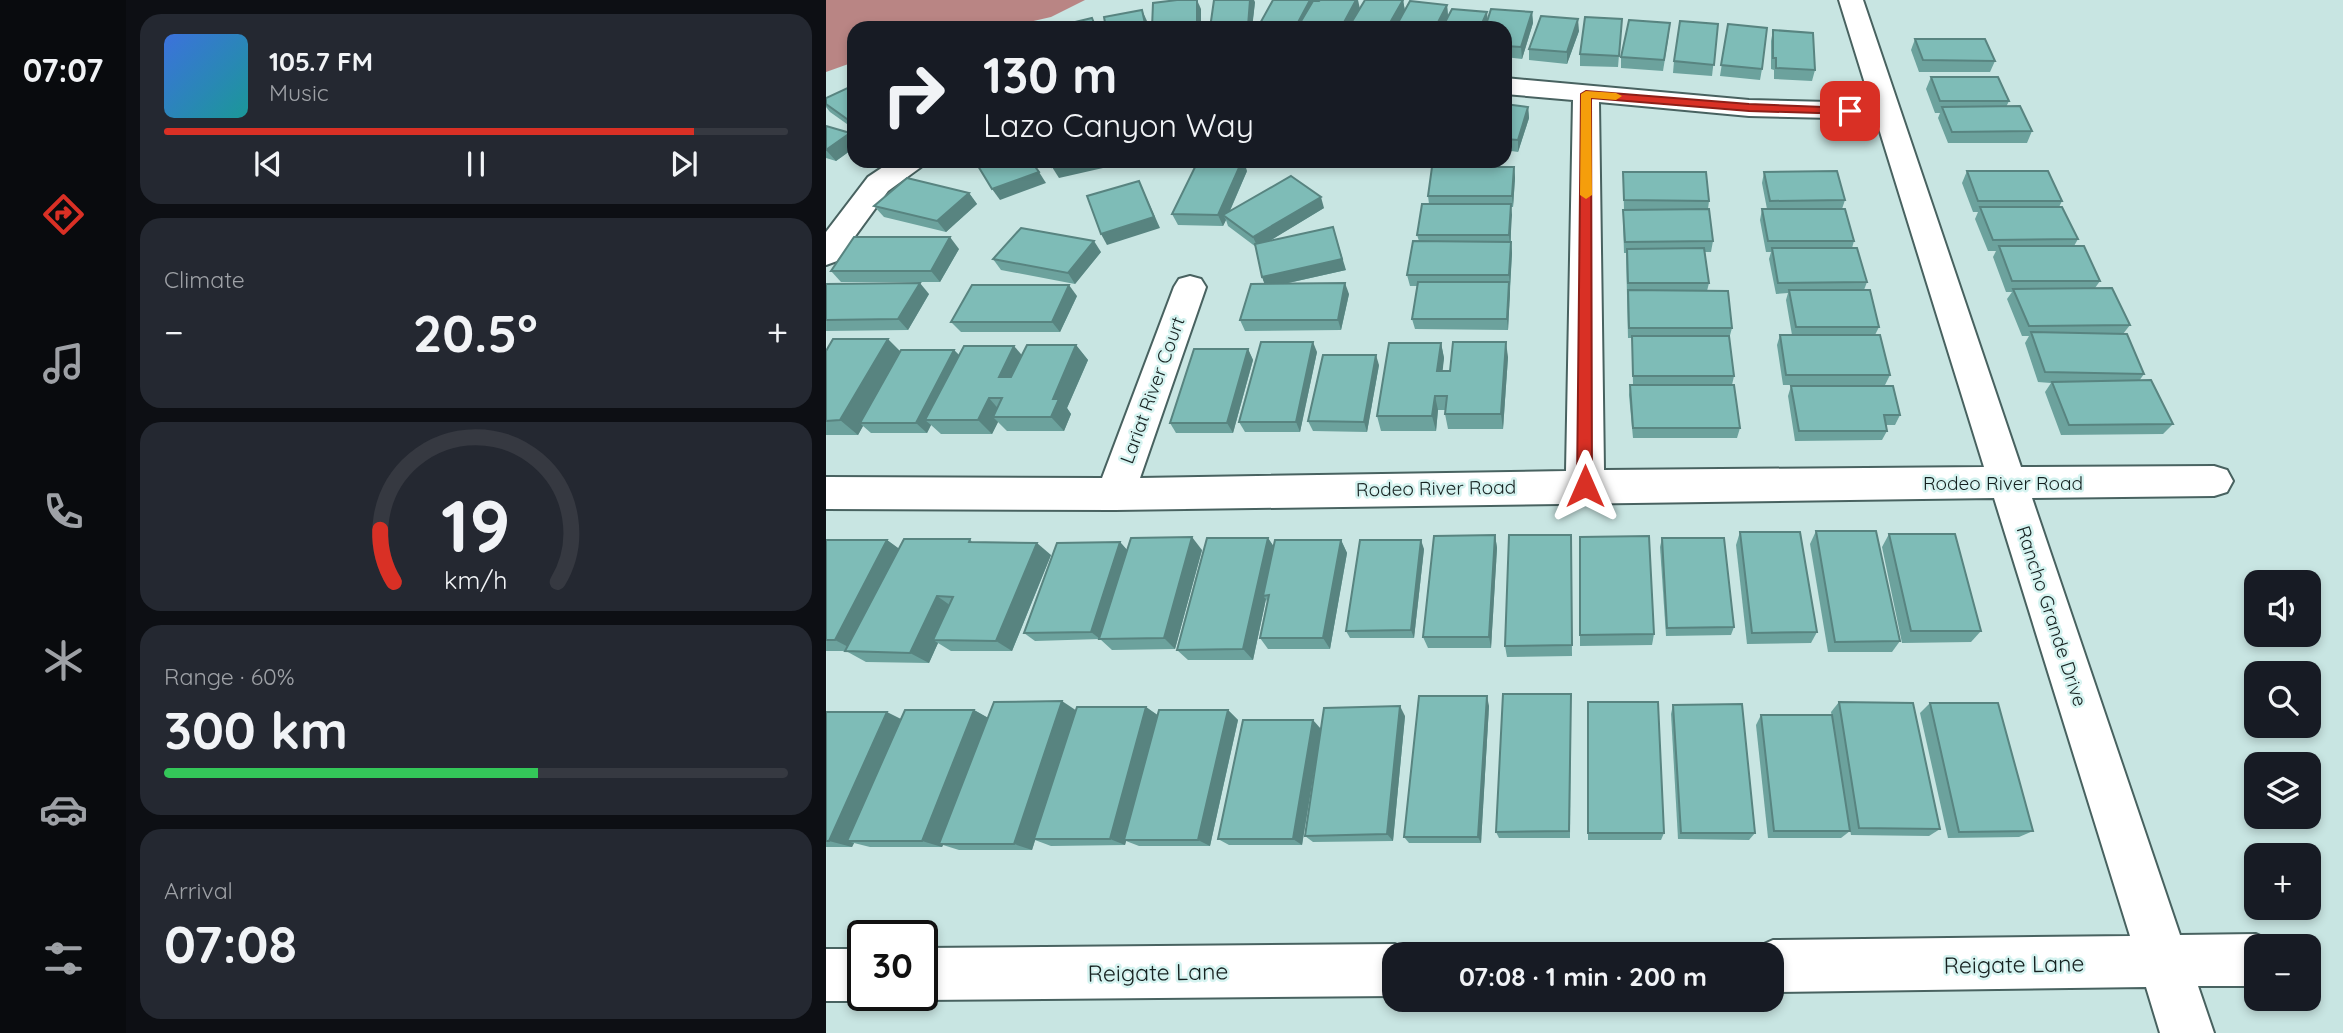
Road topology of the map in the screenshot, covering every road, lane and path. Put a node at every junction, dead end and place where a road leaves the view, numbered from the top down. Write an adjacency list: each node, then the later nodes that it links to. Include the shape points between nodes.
1 (1851, 0): 4 (street, Rancho Grande Drive)
2 (1512, 87): 3 (street)
3 (1586, 94): 4 (street, via 1788,110); 10 (street)
4 (1889, 111): 9 (street, Rancho Grande Drive)
5 (901, 168): 6 (street, via 878,184)
6 (826, 254)
7 (1190, 287): 12 (street, Lariat River Court)
8 (2214, 481): 9 (street, Rodeo River Road)
9 (2009, 483): 10 (street, Rodeo River Road); 14 (street, Rancho Grande Drive)
10 (1585, 486): 12 (street, Rodeo River Road)
11 (826, 493): 12 (street, Rodeo River Road)
12 (1115, 494)
13 (2244, 960): 14 (street, Reigate Lane)
14 (2164, 962): 15 (street, Reigate Lane); 20 (street, Rancho Grande Drive)
15 (1784, 966)
16 (1382, 970): 17 (street, Reigate Lane)
17 (938, 974)
18 (826, 975): 19 (street)
19 (847, 975)
20 (2187, 1033)

